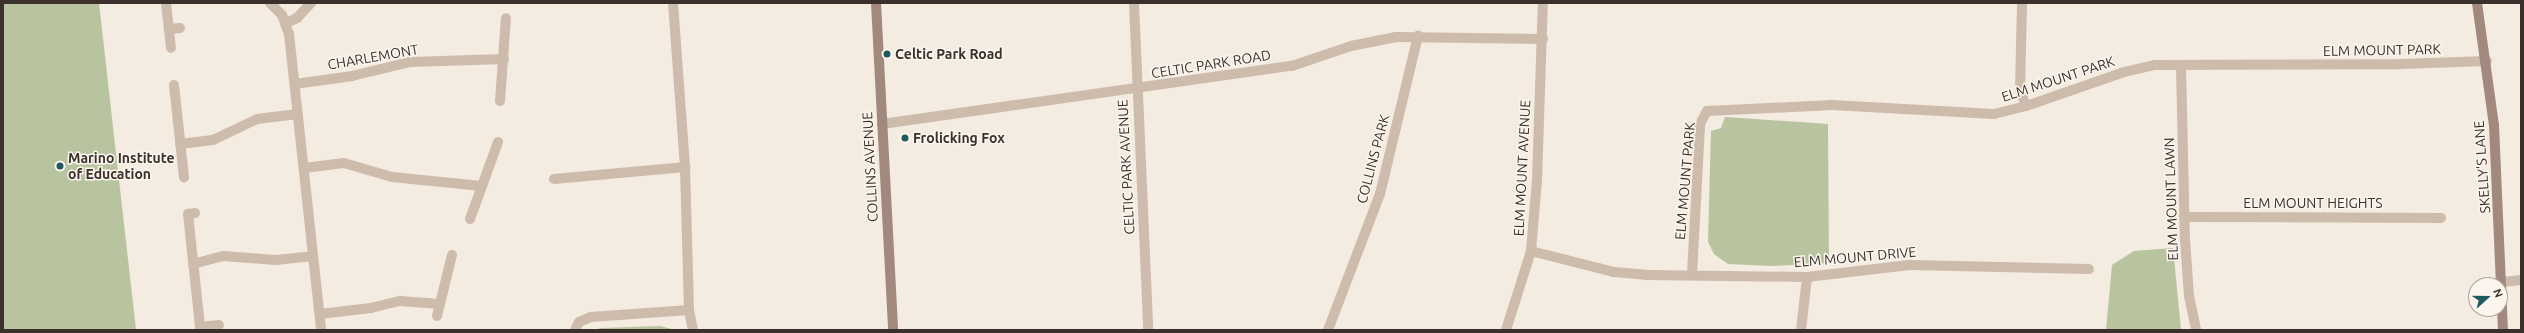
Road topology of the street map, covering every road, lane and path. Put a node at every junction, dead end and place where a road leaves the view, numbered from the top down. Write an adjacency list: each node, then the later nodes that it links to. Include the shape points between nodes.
1 (166, 3): 13 (street)
2 (270, 3): 11 (street)
3 (311, 3): 11 (street, via 297,18)
4 (673, 3): 29 (street)
5 (876, 3): 26 (street, COLLINS AVENUE)
6 (1134, 3): 22 (street, CELTIC PARK AVENUE)
7 (1543, 3): 15 (street, ELM MOUNT AVENUE)
8 (2022, 3): 24 (street, via 2020,89)
9 (2477, 3): 18 (street, SKELLY'S LANE)
10 (506, 18): 17 (street)
11 (286, 23): 20 (street)
12 (180, 28): 13 (street)
13 (169, 29): 16 (street)
14 (1418, 36): 15 (street, CELTIC PARK ROAD); 22 (street, CELTIC PARK ROAD, via 1396,37 1351,46 1292,66); 59 (street, COLLINS PARK, via 1380,194)
15 (1543, 39): 38 (street, ELM MOUNT AVENUE)
16 (171, 48)
17 (504, 59): 20 (street, CHARLEMONT, via 410,62 352,76); 23 (street)
18 (2487, 61): 19 (street, ELM MOUNT PARK); 45 (street, SKELLY'S LANE, via 2499,194)
19 (2181, 66): 24 (street, ELM MOUNT PARK, via 2154,65 2124,72); 35 (street, ELM MOUNT LAWN)
20 (295, 84): 25 (street)
21 (174, 85): 28 (street)
22 (1136, 90): 26 (street, CELTIC PARK ROAD); 58 (street, CELTIC PARK AVENUE)
23 (500, 102)
24 (2026, 106): 43 (street, ELM MOUNT PARK, via 1994,114 1832,105 1707,111 1700,124)
25 (298, 114): 28 (street, via 257,119 213,140); 30 (street)
26 (882, 124): 57 (street, COLLINS AVENUE)
27 (498, 142): 33 (street)
28 (180, 144): 31 (street)
29 (685, 167): 32 (street); 49 (street)
30 (304, 168): 33 (street, via 344,163 392,177); 40 (street)
31 (184, 177)
32 (554, 179)
33 (482, 186): 37 (street)
34 (195, 213): 41 (street, via 188,214)
35 (2184, 217): 36 (street, ELM MOUNT HEIGHTS); 62 (street, ELM MOUNT LAWN, via 2189,296)
36 (2441, 218)
37 (470, 219)
38 (1531, 251): 43 (street, ELM MOUNT DRIVE, via 1614,272 1646,275); 60 (street, ELM MOUNT AVENUE)
39 (452, 255): 48 (street)
40 (313, 256): 41 (street, via 276,260 223,256); 50 (street)
41 (193, 264): 53 (street, via 200,327)
42 (2089, 269): 44 (street, ELM MOUNT DRIVE, via 1909,265)
43 (1692, 274): 44 (street, ELM MOUNT DRIVE)
44 (1807, 277): 61 (street)
45 (2502, 277)
46 (2521, 280): 47 (street)
47 (2508, 281)
48 (440, 304): 50 (street, via 400,301 370,308); 51 (street)
49 (689, 310): 55 (street, via 591,317 579,322); 56 (street)
50 (320, 314): 54 (street)
51 (436, 316)
52 (2503, 317): 63 (street, SKELLY'S LANE)
53 (219, 325)
54 (322, 330)
55 (575, 330)
56 (692, 330)
57 (893, 330)
58 (1148, 330)
59 (1328, 330)
60 (1506, 330)
61 (1801, 330)
62 (2196, 330)
63 (2503, 330)

